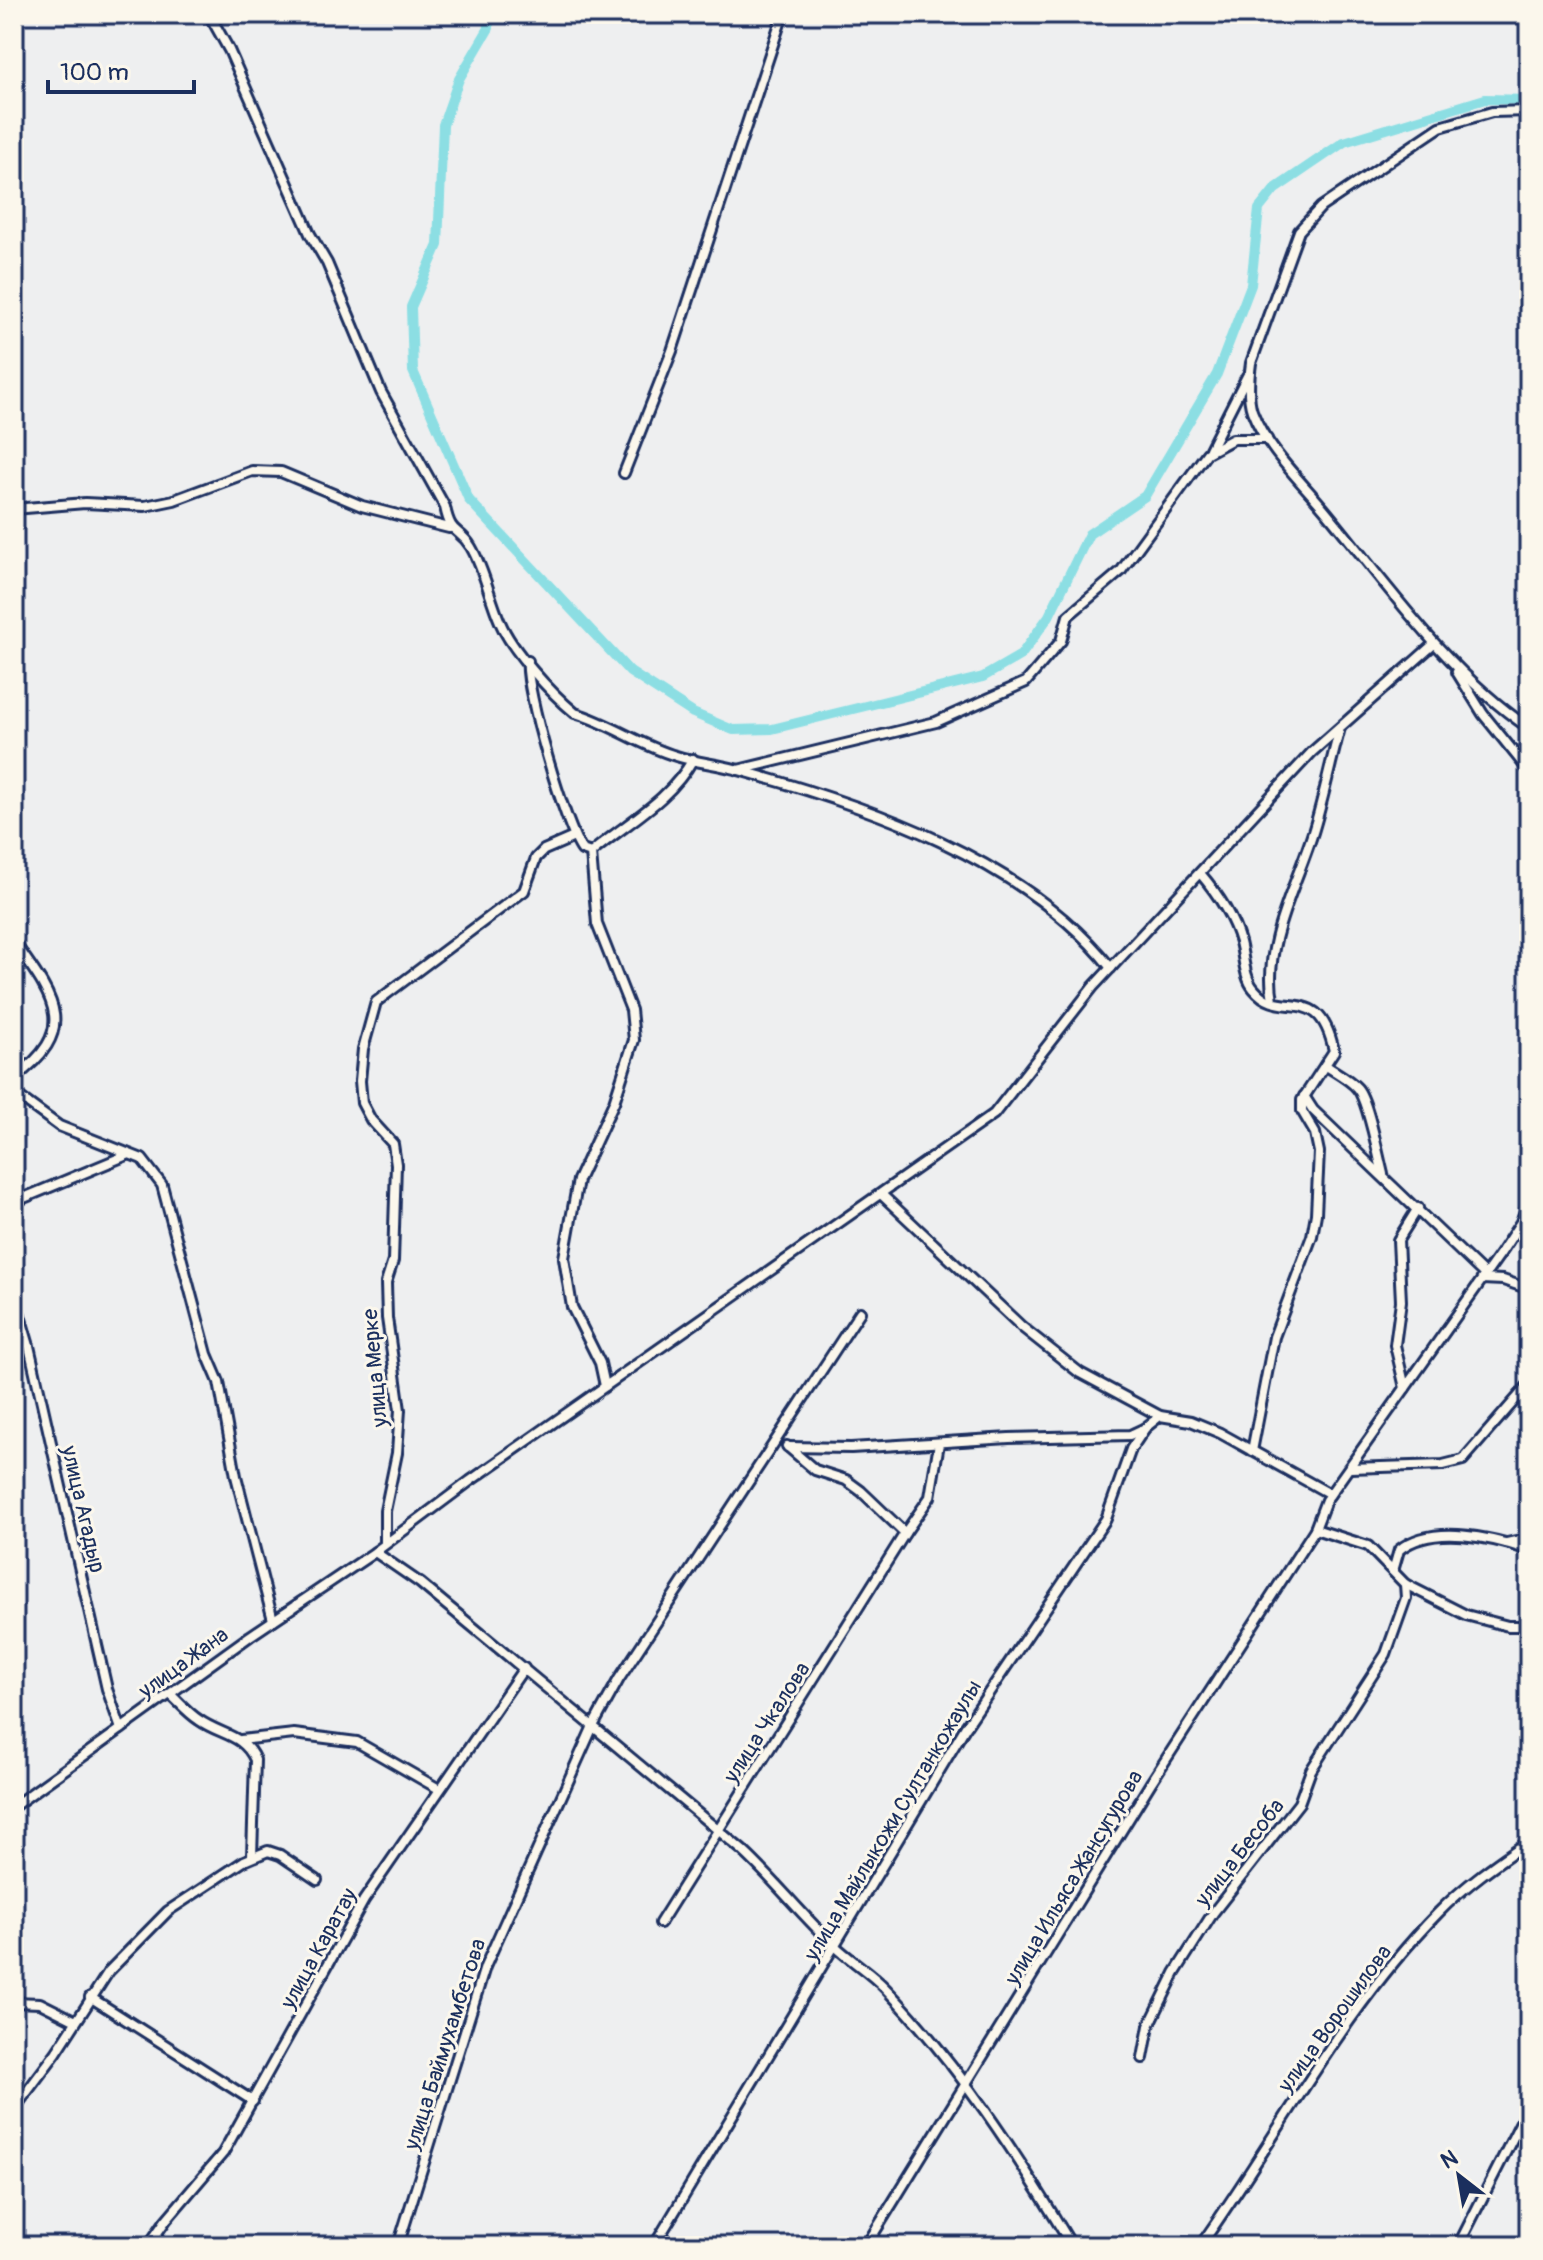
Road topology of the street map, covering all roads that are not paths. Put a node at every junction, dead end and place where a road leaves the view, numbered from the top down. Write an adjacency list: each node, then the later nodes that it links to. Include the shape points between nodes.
1 (209, 14): 9 (street, via 327,263 381,392 445,507)
2 (783, 14): 7 (street, via 672,351)
3 (1529, 111): 4 (street, via 1492,112 1440,127 1321,207 1299,231)
4 (1250, 372): 5 (street, via 1251,408); 6 (street)
5 (1268, 440): 6 (street, via 1233,439); 10 (street)
6 (1207, 453): 16 (street, via 1121,571 1068,616 1061,641 1026,682 936,722)
7 (624, 473)
8 (14, 509): 9 (street, via 85,503 145,506 252,471 281,472 362,506)
9 (449, 528): 11 (street, via 469,544 501,626)
10 (1434, 644): 12 (street); 13 (street, улица Жана)
11 (528, 661): 15 (street, via 575,713); 18 (street, via 530,698)
12 (1450, 661): 14 (street); 17 (street, via 1483,714)
13 (1340, 727): 20 (street, улица Жана); 23 (street, via 1315,826 1274,950 1269,979)
14 (1529, 728)
15 (693, 759): 16 (street); 19 (street, via 661,801)
16 (737, 770): 22 (street, via 880,817 987,865 1038,896)
17 (1529, 771)
18 (574, 837): 19 (street); 52 (street, улица Мерке, via 536,858 524,891 376,1002 363,1049 362,1103 393,1144 396,1164 386,1306 400,1410)
19 (591, 853): 39 (street, via 597,924 631,1010 634,1040 614,1102 578,1180 564,1258 572,1307 600,1363)
20 (1200, 873): 22 (street, улица Жана); 23 (street, via 1235,927 1250,983)
21 (14, 942): 25 (street, via 54,1006 55,1026 41,1057)
22 (1111, 968): 30 (street, улица Жана, via 1007,1101)
23 (1273, 1000): 24 (street, via 1310,1007 1323,1020 1334,1051)
24 (1325, 1065): 27 (street); 29 (street, via 1357,1089 1368,1108)
25 (14, 1078)
26 (14, 1093): 28 (street, via 59,1126)
27 (1304, 1096): 29 (street); 46 (street, via 1302,1111 1319,1152 1316,1214 1274,1337)
28 (128, 1154): 31 (street); 58 (street, via 142,1159 162,1185 219,1382 236,1476)
29 (1383, 1175): 33 (street)
30 (882, 1195): 39 (street, улица Жана); 41 (street, via 1022,1327 1080,1373)
31 (14, 1202)
32 (1528, 1206): 34 (street, улица Ильяса Жансугурова)
33 (1418, 1208): 34 (street); 40 (street, via 1398,1240 1401,1301 1395,1345)
34 (1484, 1277): 35 (street); 40 (street, улица Ильяса Жансугурова)
35 (1529, 1289)
36 (14, 1295): 63 (street, улица Агадыр, via 107,1689)
37 (860, 1312): 43 (street, улица Баймухамбетова)
38 (1529, 1384): 47 (street, via 1463,1460)
39 (605, 1386): 52 (street, улица Жана)
40 (1405, 1388): 47 (street, улица Ильяса Жансугурова)
41 (1160, 1416): 42 (street, улица Майлыкожи Султанкожаулы); 46 (street, via 1191,1421)
42 (1145, 1428): 44 (street, via 1130,1435); 72 (street, улица Майлыкожи Султанкожаулы, via 1131,1449 1106,1519 965,1728)
43 (775, 1442): 45 (street); 62 (street, улица Баймухамбетова)
44 (939, 1443): 45 (street); 50 (street, улица Чкалова, via 930,1497)
45 (787, 1446): 50 (street, via 815,1470 861,1491)
46 (1252, 1451): 48 (street)
47 (1350, 1468): 48 (street, улица Ильяса Жансугурова)
48 (1330, 1494): 49 (street, улица Ильяса Жансугурова)
49 (1315, 1529): 56 (street, via 1368,1546); 77 (street, улица Ильяса Жансугурова, via 1152,1781)
50 (903, 1537): 67 (street, улица Чкалова)
51 (1529, 1538): 53 (street)
52 (385, 1542): 55 (street, улица Жана)
53 (1506, 1543): 54 (street); 56 (street, via 1454,1535 1408,1543 1399,1550)
54 (1529, 1550)
55 (375, 1552): 58 (street, улица Жана); 60 (street)
56 (1393, 1571): 57 (street)
57 (1405, 1584): 59 (street, via 1483,1622); 76 (street, улица Бесоба, via 1406,1598 1386,1654 1311,1770 1299,1803 1213,1913 1175,1973 1149,2026)
58 (273, 1620): 61 (street, улица Жана)
59 (1529, 1626)
60 (524, 1668): 62 (street); 65 (street, улица Каратау)
61 (170, 1694): 63 (street, улица Жана); 64 (street, via 197,1719)
62 (593, 1726): 67 (street); 83 (street, улица Баймухамбетова, via 485,1967)
63 (121, 1729): 66 (street, улица Жана)
64 (241, 1740): 65 (street, via 294,1734 357,1742); 69 (street, via 255,1760)
65 (439, 1789): 78 (street, улица Каратау, via 364,1900)
66 (14, 1806)
67 (716, 1830): 71 (street, улица Чкалова); 72 (street, via 779,1883)
68 (1529, 1841): 86 (street, улица Ворошилова, via 1439,1911 1389,1967)
69 (252, 1856): 70 (street, via 268,1851 280,1855); 73 (street, via 168,1911)
70 (317, 1880)
71 (660, 1923)
72 (835, 1947): 77 (street, via 885,1989); 84 (street, улица Майлыкожи Султанкожаулы)
73 (90, 1997): 75 (street); 78 (street)
74 (14, 2002): 75 (street, via 40,2003)
75 (74, 2020): 80 (street)
76 (1143, 2058)
77 (965, 2087): 81 (street, улица Ильяса Жансугурова); 85 (street, via 1024,2166)
78 (253, 2101): 82 (street, улица Каратау, via 223,2153)
79 (1529, 2106): 87 (street)
80 (14, 2109)
81 (867, 2245)
82 (148, 2246)
83 (398, 2246)
84 (654, 2246)
85 (1072, 2246)
86 (1200, 2246)
87 (1458, 2246)

